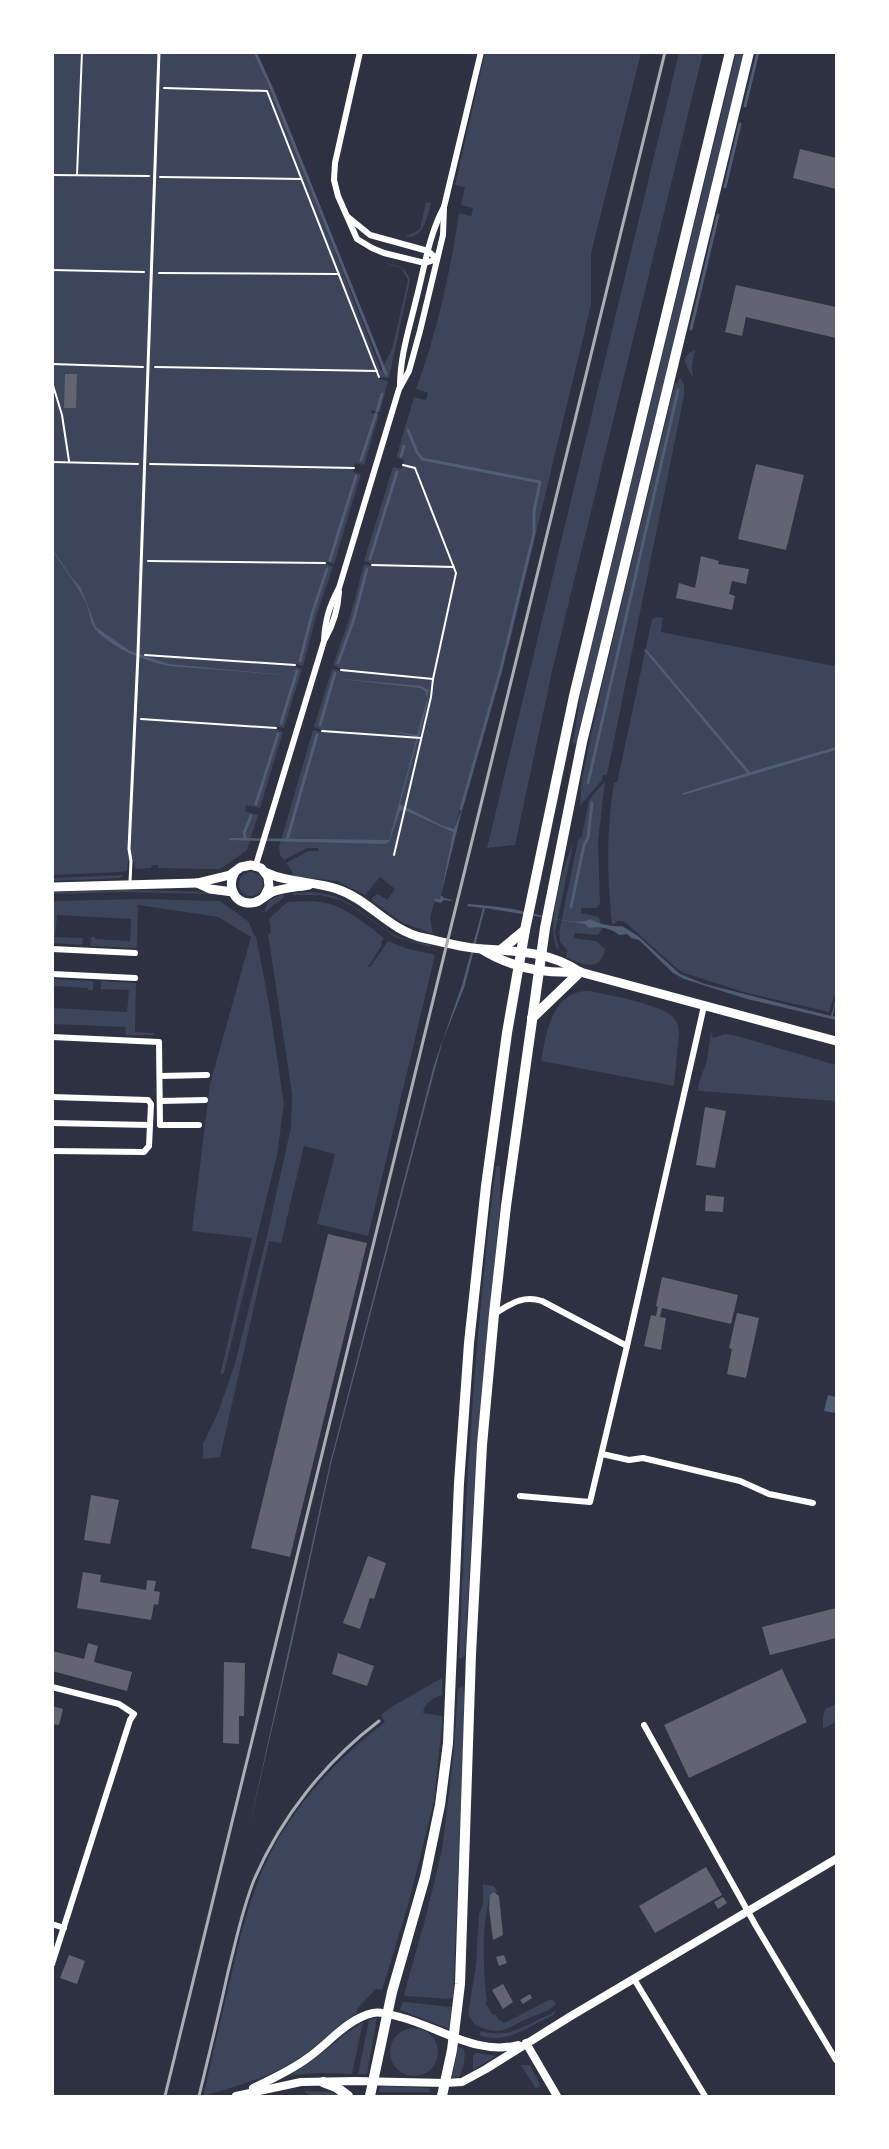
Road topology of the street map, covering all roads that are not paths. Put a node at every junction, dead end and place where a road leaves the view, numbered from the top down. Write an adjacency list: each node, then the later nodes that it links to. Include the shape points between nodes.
1 (159, 52): 16 (lane)
2 (360, 52): 7 (street, via 335,163 336,188)
3 (481, 52): 6 (street)
4 (730, 52): 21 (main road, via 577,684)
5 (748, 52): 27 (main road, via 582,742)
6 (444, 207): 8 (street); 9 (street)
7 (345, 214): 8 (street, via 370,235); 10 (street, via 357,239 380,252)
8 (428, 251): 9 (street); 10 (street)
9 (437, 259): 10 (street); 11 (street, via 413,361)
10 (425, 262): 11 (street, via 402,359)
11 (400, 387): 12 (street, via 339,588 328,608 324,641)
12 (256, 865): 13 (main road); 14 (main road)
13 (237, 870): 15 (main road); 19 (main road, via 232,878)
14 (265, 872): 17 (main road); 20 (main road, via 269,887)
15 (197, 883): 16 (main road); 19 (main road)
16 (130, 884): 18 (main road)
17 (312, 885): 20 (main road, via 274,891); 23 (main road, via 336,888 350,895 411,935)
18 (52, 887)
19 (233, 892): 20 (main road, via 245,902)
20 (264, 897)
21 (525, 930): 24 (main road); 25 (main road)
22 (52, 949): 26 (street)
23 (481, 949): 24 (main road); 28 (main road)
24 (502, 949): 25 (main road)
25 (521, 952): 27 (main road); 28 (main road)
26 (135, 953)
27 (541, 956): 29 (main road); 30 (main road)
28 (519, 967): 29 (main road); 59 (main road, via 486,1186 471,1332 459,1483 448,1743 425,1877)
29 (539, 970): 30 (main road); 34 (main road)
30 (580, 972): 33 (main road); 34 (main road)
31 (52, 974): 32 (street)
32 (135, 978)
33 (704, 1006): 36 (main road); 47 (street)
34 (532, 1018): 46 (main road)
35 (52, 1037): 38 (street, via 159,1042)
36 (837, 1041)
37 (207, 1075): 38 (street)
38 (160, 1076): 41 (street)
39 (52, 1097): 43 (street, via 148,1100)
40 (205, 1100): 41 (street)
41 (160, 1101): 44 (street, via 160,1125)
42 (52, 1123): 43 (street)
43 (150, 1125): 45 (street, via 149,1146 144,1152)
44 (199, 1125)
45 (52, 1151)
46 (494, 1314): 47 (street, via 521,1299 532,1298); 60 (main road, via 482,1445 460,1984)
47 (627, 1346): 48 (street)
48 (602, 1454): 49 (street, via 590,1502); 50 (street, via 629,1460 643,1458)
49 (520, 1496)
50 (813, 1503)
51 (52, 1687): 56 (street, via 119,1704 134,1714)
52 (644, 1725): 54 (street)
53 (837, 1859): 54 (street)
54 (748, 1911): 58 (street); 62 (street)
55 (52, 1924): 56 (street)
56 (64, 1928): 57 (street)
57 (52, 1964)
58 (634, 1979): 61 (street); 71 (street)
59 (387, 2014): 60 (street); 63 (main road); 66 (street, via 372,2013 352,2022 308,2058)
60 (453, 2037): 61 (street, via 494,2048); 65 (main road)
61 (526, 2043): 65 (street, via 462,2082); 70 (street)
62 (837, 2060)
63 (374, 2081): 64 (street); 65 (street); 68 (main road)
64 (323, 2082): 66 (street, via 291,2083); 67 (main road)
65 (445, 2084): 69 (main road)
66 (236, 2097)
67 (348, 2097)
68 (370, 2097)
69 (442, 2097)
70 (557, 2097)
71 (705, 2097)

